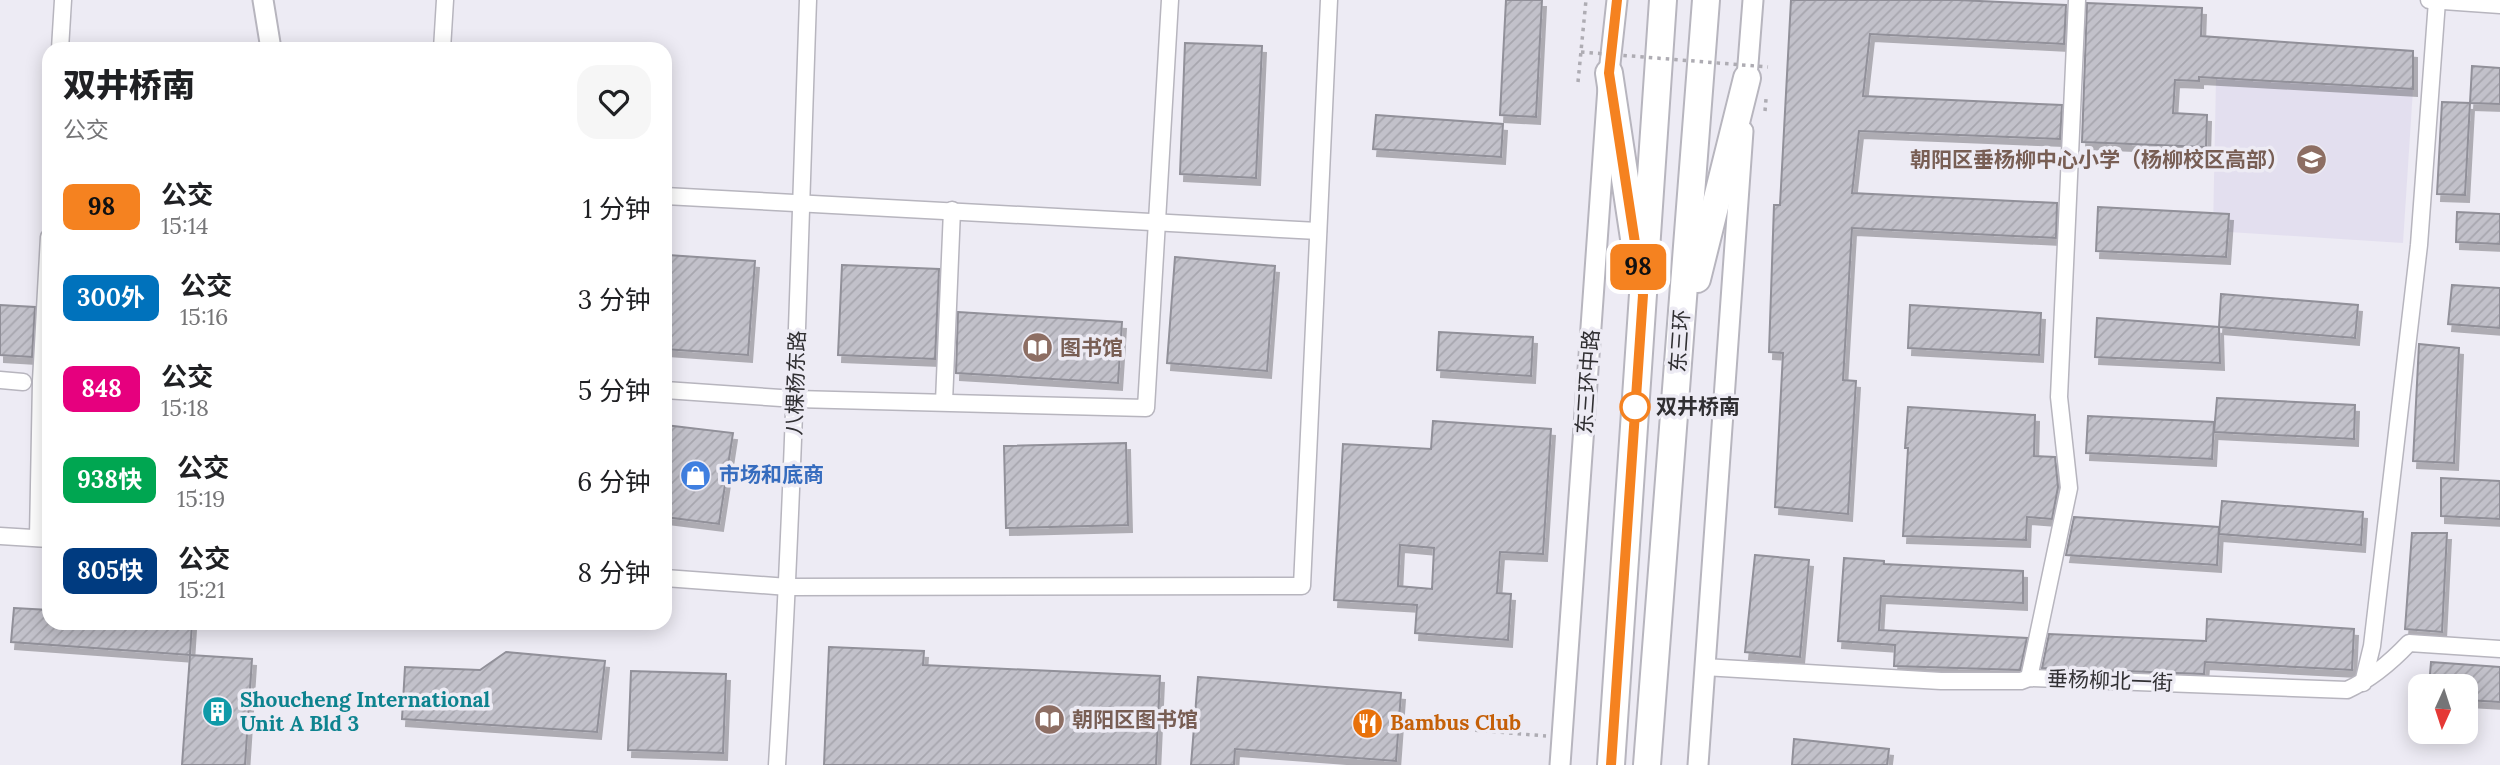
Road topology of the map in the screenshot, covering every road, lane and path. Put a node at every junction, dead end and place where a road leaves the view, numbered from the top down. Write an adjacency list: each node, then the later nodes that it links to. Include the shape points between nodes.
1 (62, 0): 16 (street)
2 (263, 0): 17 (street)
3 (445, 0): 18 (street)
4 (808, 0): 24 (street, 八棵杨东路)
5 (1170, 0): 26 (street)
6 (1329, 0): 27 (street)
7 (1587, 0): 19 (path)
8 (1617, 0): 20 (street, 东三环中路)
9 (1663, 0): 28 (highway, 东三环)
10 (1706, 0): 29 (highway, 东三环)
11 (1753, 0): 21 (street)
12 (2077, 0): 43 (street, via 2059,397 2069,488)
13 (2427, 0): 14 (street)
14 (2437, 1): 15 (street); 44 (street, via 2419,245 2372,646)
15 (2500, 5)
16 (60, 42)
17 (270, 42)
18 (442, 42)
19 (1581, 52): 21 (path, bridge); 22 (path)
20 (1609, 73): 28 (highway); 46 (street, 东三环中路)
21 (1757, 73): 29 (highway); 42 (street)
22 (1578, 82)
23 (672, 196): 24 (street)
24 (801, 202): 25 (street); 34 (street, 八棵杨东路)
25 (952, 210): 26 (street); 35 (street)
26 (1157, 222): 27 (street); 35 (street, via 1146,408)
27 (1318, 232): 40 (street, via 1302,586)
28 (1643, 295): 49 (highway, 东三环)
29 (1679, 352): 50 (highway, 东三环)
30 (42, 363): 36 (street)
31 (0, 380): 32 (street)
32 (23, 382)
33 (672, 390): 34 (street)
34 (796, 399): 35 (street); 40 (street, 八棵杨东路)
35 (944, 402)
36 (42, 460)
37 (0, 536): 38 (street)
38 (42, 538)
39 (672, 579): 40 (street)
40 (788, 587): 47 (street, 八棵杨东路)
41 (2500, 649): 44 (street, 垂杨柳北一街, via 2409,643)
42 (1704, 667): 43 (street, 垂杨柳北一街, via 1941,681); 51 (street)
43 (2029, 678): 44 (street, 垂杨柳北一街, via 2347,690)
44 (2363, 683)
45 (1399, 724): 46 (path)
46 (1562, 738): 48 (street, 东三环中路)
47 (777, 765)
48 (1560, 765)
49 (1611, 765)
50 (1647, 765)
51 (1698, 765)

